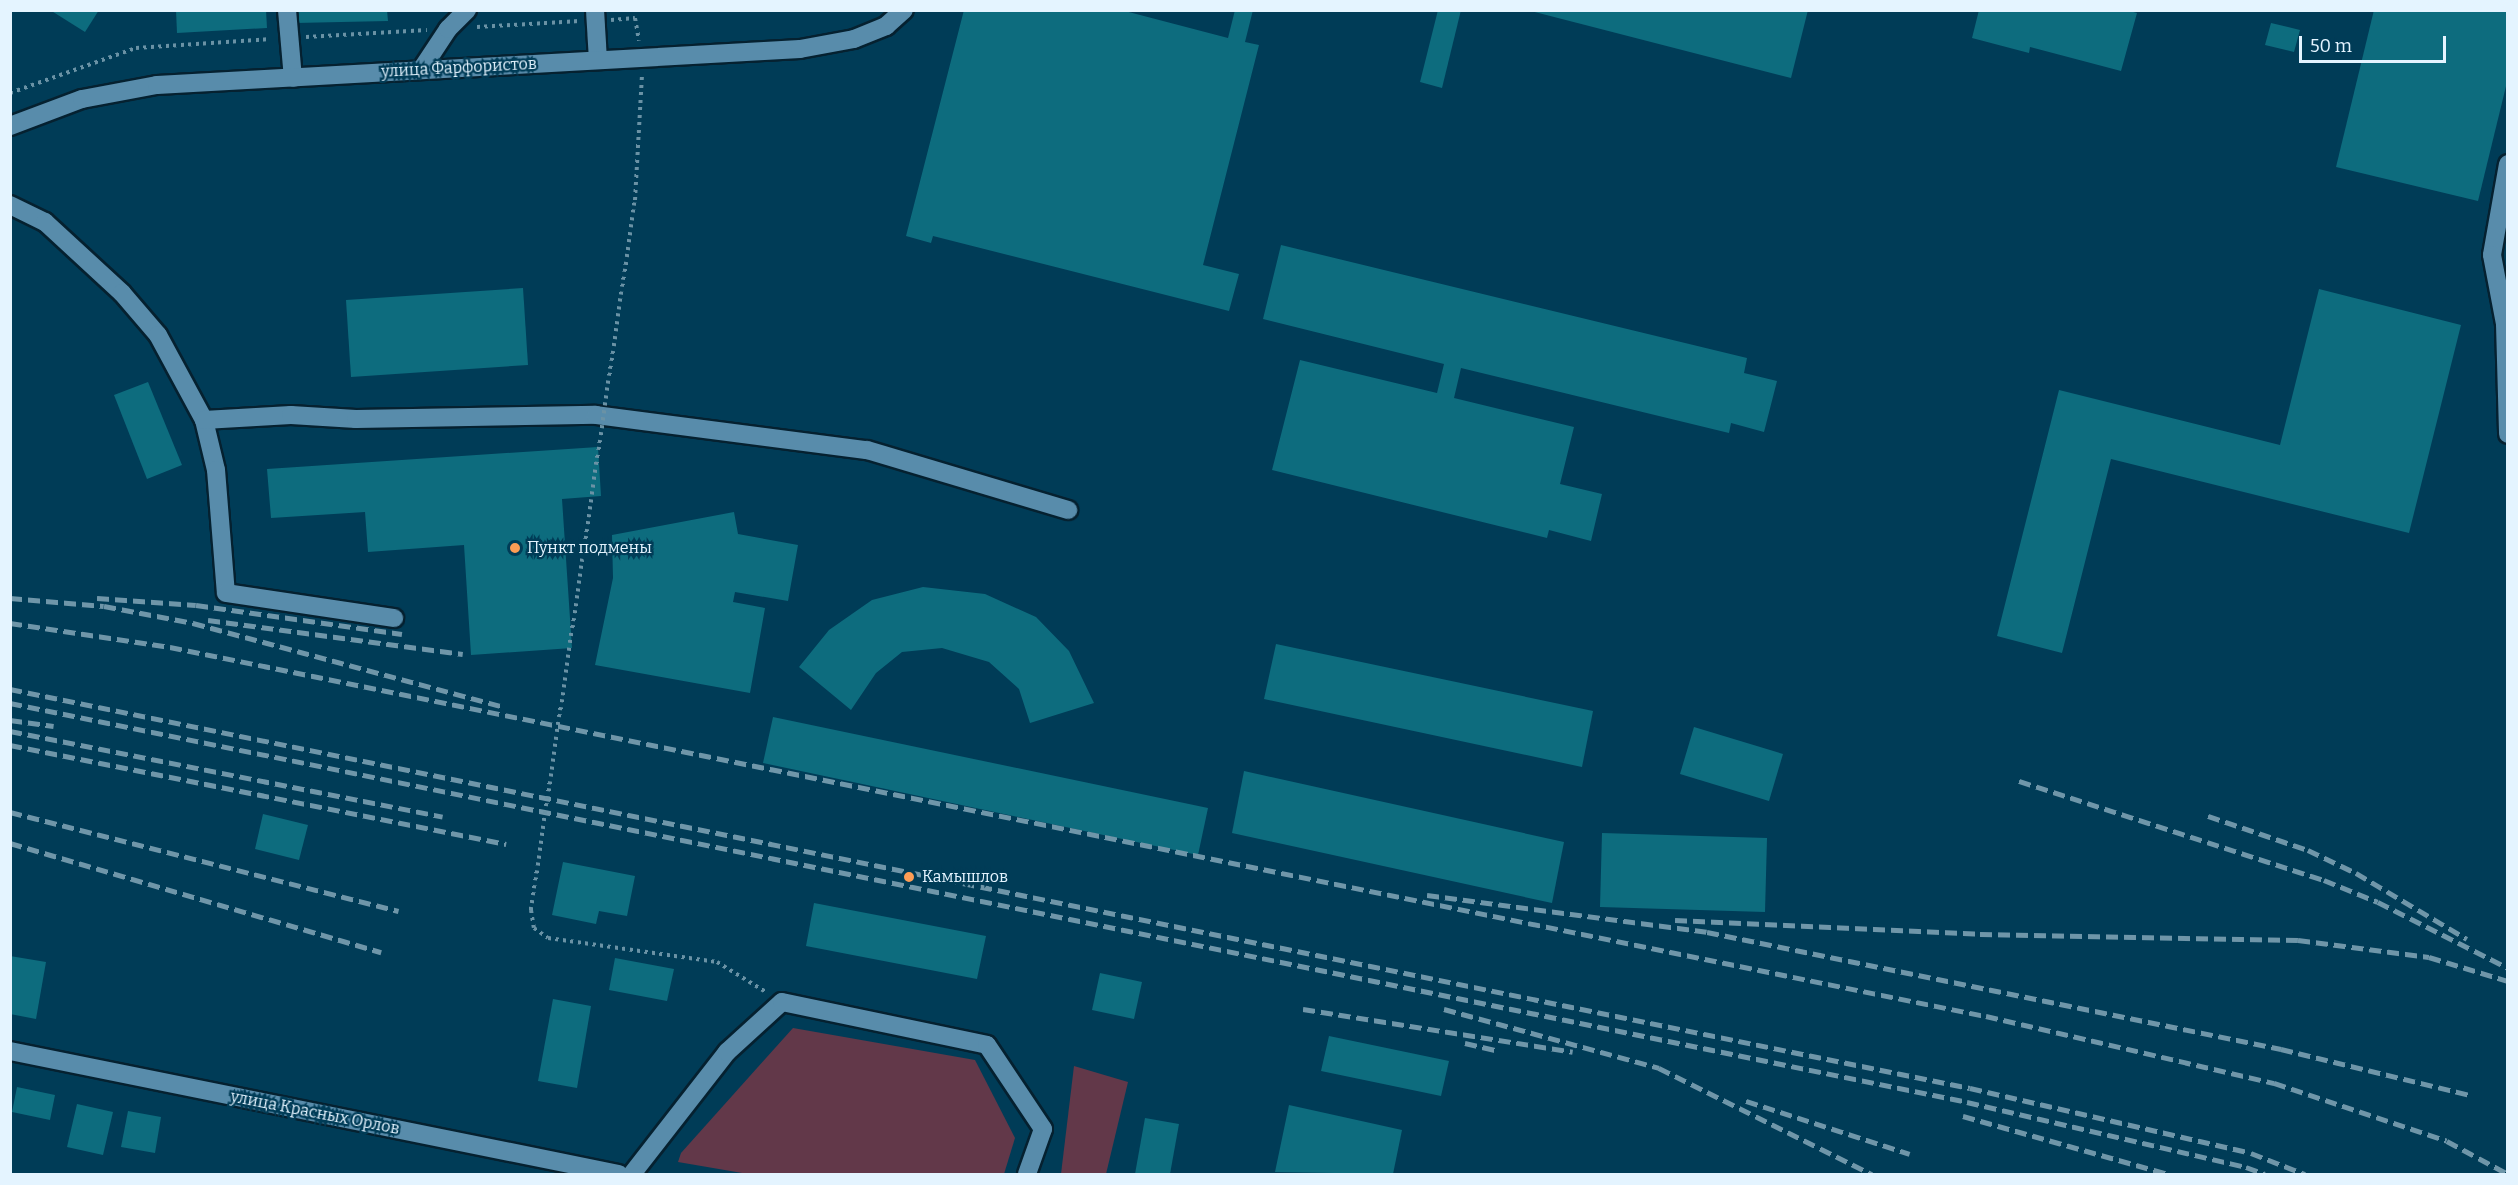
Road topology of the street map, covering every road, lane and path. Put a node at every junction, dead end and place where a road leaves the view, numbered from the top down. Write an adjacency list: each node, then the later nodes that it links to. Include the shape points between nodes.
1 (287, 10): 6 (street)
2 (467, 10): 5 (street)
3 (904, 10): 7 (street, улица Фарфористов, via 886,26 854,39 800,49)
4 (595, 15): 5 (path); 7 (path, via 635,18); 8 (street)
5 (448, 29): 6 (path); 9 (street)
6 (290, 38): 10 (street); 11 (path, via 136,48)
7 (640, 58): 8 (street, улица Фарфористов); 19 (path, bridge, via 643,88 635,200 531,910 534,928 548,938 717,962)
8 (598, 60): 9 (street, улица Фарфористов)
9 (421, 70): 10 (street, улица Фарфористов)
10 (293, 78): 12 (street, улица Фарфористов, via 212,80 114,90)
11 (10, 93)
12 (10, 126)
13 (2508, 164): 16 (street, via 2492,255 2505,324)
14 (10, 205): 15 (street, via 45,222 122,293 158,335)
15 (204, 420): 17 (street, via 291,415 356,419 596,415 867,450); 18 (street, via 216,470 226,593)
16 (2508, 434)
17 (1068, 510)
18 (394, 618)
19 (782, 1002): 22 (street, via 726,1052); 23 (street, via 987,1045 1043,1129)
20 (10, 1051): 21 (street, улица Красных Орлов)
21 (619, 1174)
22 (632, 1174)
23 (1027, 1174)

